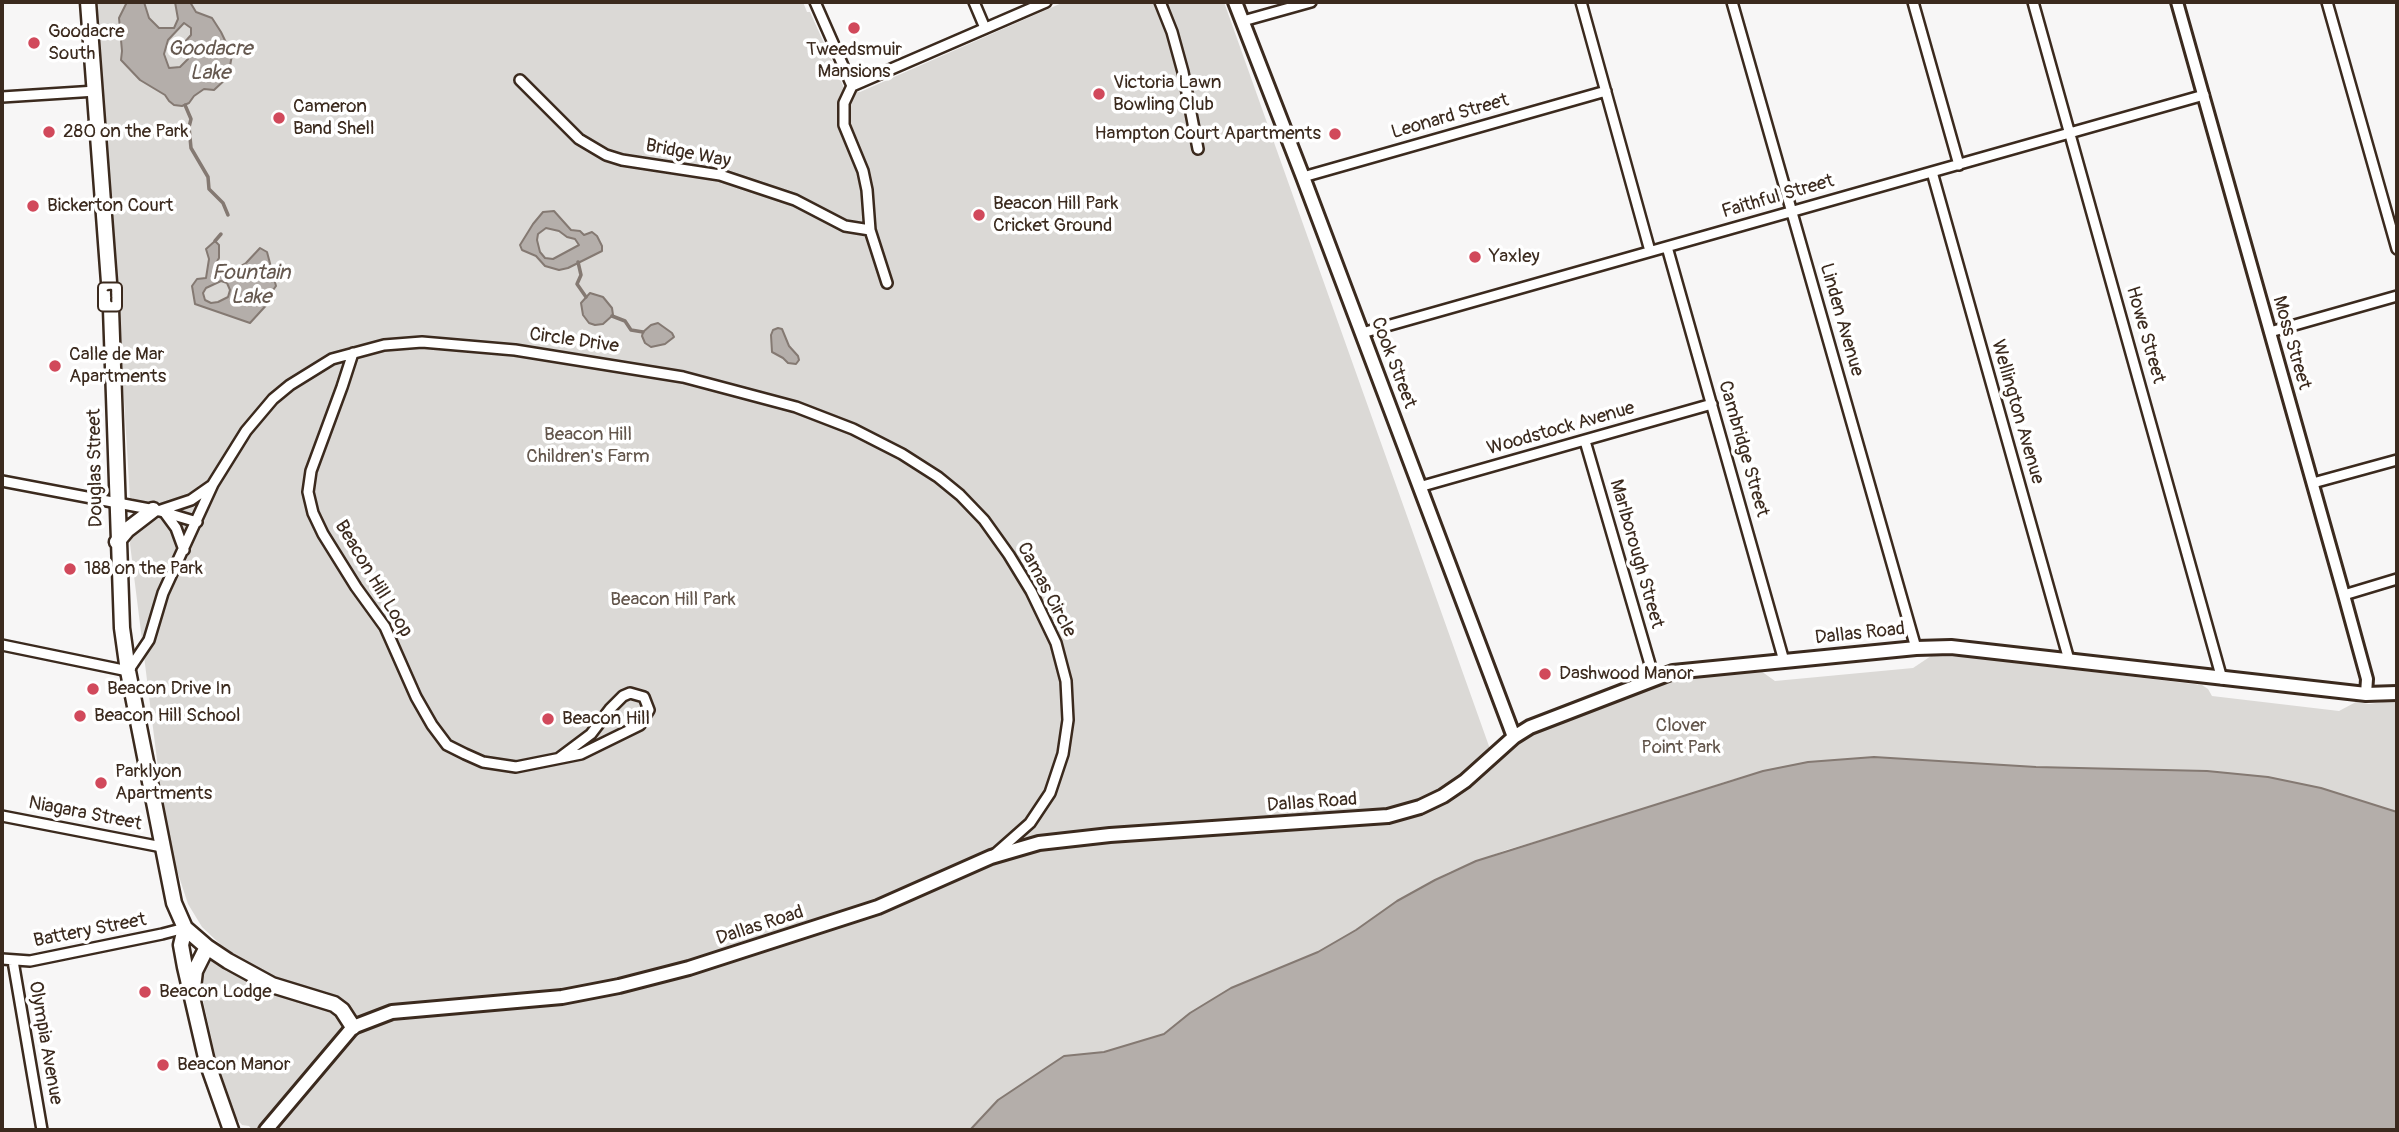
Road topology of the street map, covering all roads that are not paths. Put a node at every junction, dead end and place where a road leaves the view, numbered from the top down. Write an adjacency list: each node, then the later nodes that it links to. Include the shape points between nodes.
1 (88, 2): 18 (main road, Douglas Street / 1)
2 (815, 2): 17 (street)
3 (974, 2): 15 (street)
4 (1045, 2): 15 (street)
5 (1160, 2): 23 (street, via 1183,72)
6 (1235, 2): 14 (main road, Cook Street)
7 (1311, 2): 14 (street)
8 (1581, 2): 19 (street)
9 (1732, 2): 27 (street, Linden Avenue)
10 (1913, 2): 24 (street)
11 (2033, 2): 22 (street, Howe Street)
12 (2177, 2): 20 (street, Moss Street)
13 (2327, 2): 30 (street)
14 (1243, 21): 26 (main road, Cook Street)
15 (985, 28): 17 (street)
16 (520, 80): 28 (street, Bridge Way, via 579,139 606,155 720,175 794,200 845,226)
17 (852, 86): 28 (street, via 844,103 844,125 863,171)
18 (96, 91): 21 (street); 45 (main road, Douglas Street / 1)
19 (1606, 91): 26 (street, Leonard Street); 31 (street)
20 (2204, 95): 22 (street, Faithful Street); 34 (street, Moss Street)
21 (2, 97)
22 (2071, 133): 24 (street, Faithful Street); 58 (street, Howe Street)
23 (1198, 149)
24 (1959, 165): 25 (street, Faithful Street)
25 (1933, 172): 27 (street, Faithful Street); 54 (street, Wellington Avenue)
26 (1303, 177): 35 (main road, Cook Street)
27 (1791, 210): 29 (street, Faithful Street); 53 (street, Linden Avenue)
28 (870, 230): 32 (street)
29 (1667, 247): 31 (street, Faithful Street); 37 (street, Cambridge Street)
30 (2397, 249)
31 (1650, 251): 35 (street, Faithful Street)
32 (887, 282)
33 (2397, 296): 34 (street)
34 (2270, 332): 41 (street, Moss Street)
35 (1362, 333): 43 (main road, Cook Street)
36 (352, 352): 42 (street, Circle Drive, via 332,359 274,400 246,431); 44 (street, Circle Drive, via 422,342 515,350 672,375 796,407 853,429 938,477); 62 (street, Beacon Hill Loop, via 311,471 308,492 323,534 385,627 416,697 447,745 483,762 516,767)
37 (1713, 404): 38 (street, Woodstock Avenue); 55 (street, Cambridge Street)
38 (1585, 441): 43 (street, Woodstock Avenue); 57 (street, Marlborough Street)
39 (2397, 460): 41 (street)
40 (2, 481): 45 (street)
41 (2313, 483): 51 (street, Moss Street)
42 (213, 484): 46 (street, Circle Drive, via 191,500); 47 (street, Circle Drive)
43 (1419, 487): 61 (main road, Cook Street)
44 (960, 495): 65 (street, Camas Circle, via 998,538 1041,609 1060,654 1069,707 1066,743 1050,793 1030,823)
45 (118, 504): 46 (street); 48 (main road, Douglas Street / 1)
46 (159, 511): 47 (street); 48 (main road, via 127,530); 49 (street, via 172,521)
47 (197, 522): 49 (street, Circle Drive)
48 (117, 542): 56 (main road, Douglas Street / 1)
49 (184, 550): 56 (street, Circle Drive, via 163,593 149,640)
50 (2397, 579): 51 (street)
51 (2344, 595): 60 (street, Moss Street, via 2367,679)
52 (2, 645): 56 (street)
53 (1916, 648): 54 (main road, Dallas Road, via 1951,647); 55 (main road, Dallas Road)
54 (2069, 660): 58 (main road, Dallas Road)
55 (1784, 661): 57 (main road, Dallas Road, via 1691,669)
56 (128, 671): 64 (main road, Douglas Street / 1)
57 (1654, 678): 61 (main road, Dallas Road)
58 (2222, 678): 60 (main road, Dallas Road)
59 (2397, 693): 60 (main road, Dallas Road)
60 (2366, 694)
61 (1514, 737): 65 (main road, Dallas Road, via 1443,796 1388,816 1070,838)
62 (559, 758): 62 (street, Beacon Hill Loop, via 581,754 640,725 649,710 644,697 622,696 592,734)
63 (2, 816): 64 (street, Niagara Street)
64 (162, 847): 66 (main road, Douglas Street / 1)
65 (991, 857): 71 (main road, Dallas Road, via 878,907 677,971 562,997 409,1008)
66 (184, 928): 67 (main road); 69 (street, Battery Street); 70 (main road, Douglas Street / 1, via 181,945)
67 (207, 947): 70 (main road, Douglas Street / 1, via 192,984); 71 (main road, via 272,985 334,1004)
68 (2, 959): 69 (street, Battery Street)
69 (13, 961): 72 (street, Olympia Avenue)
70 (194, 1006): 73 (main road, Douglas Street / 1)
71 (353, 1027): 74 (main road, Dallas Road)
72 (42, 1130)
73 (231, 1130)
74 (266, 1130)

